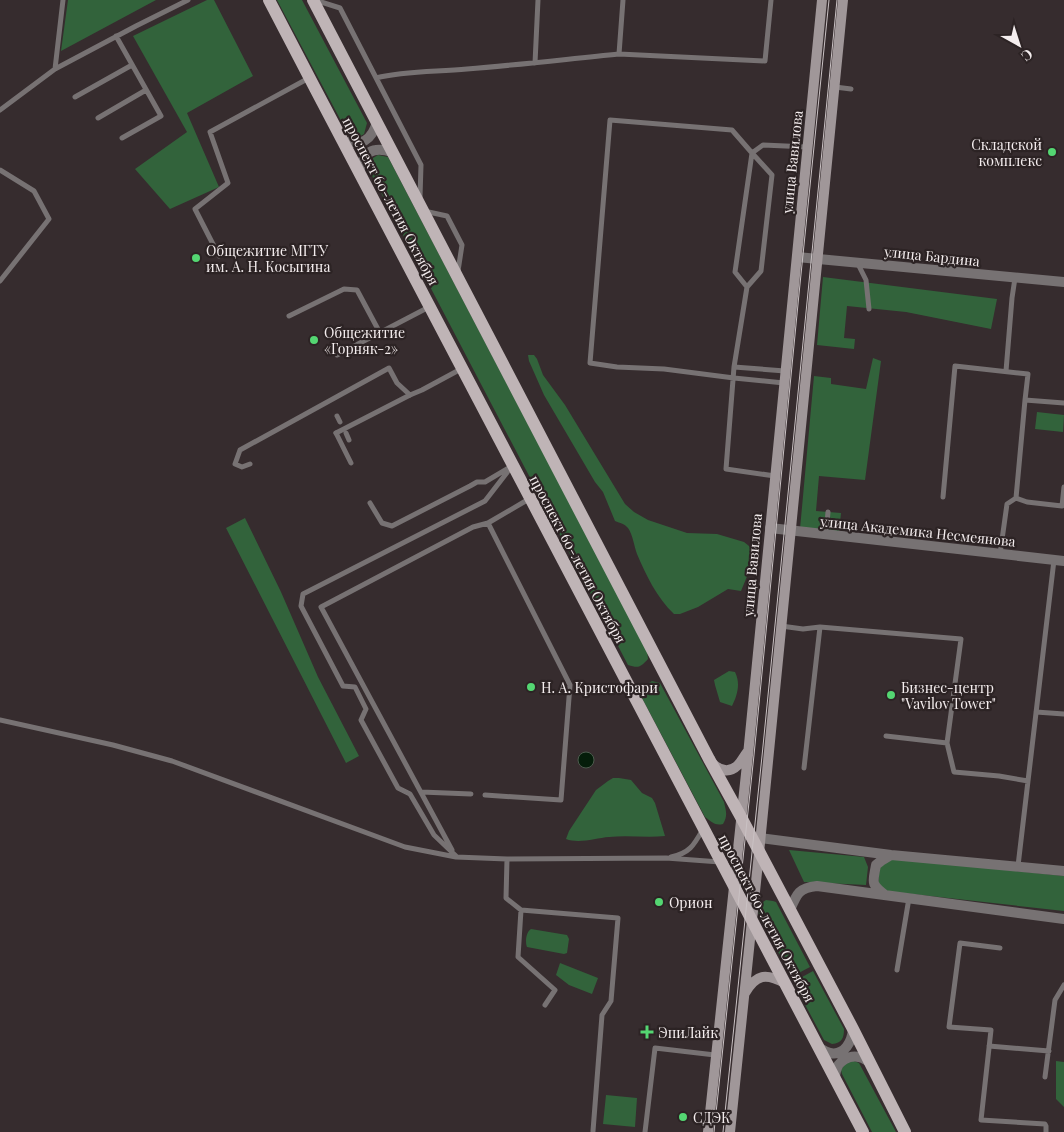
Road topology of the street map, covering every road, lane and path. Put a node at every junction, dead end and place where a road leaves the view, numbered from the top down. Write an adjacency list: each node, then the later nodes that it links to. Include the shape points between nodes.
1 (63, 0): 14 (lane)
2 (188, 0): 10 (lane)
3 (269, 0): 15 (main road, проспект 60-летия Октября)
4 (314, 0): 16 (lane, via 340,8); 23 (main road, проспект 60-летия Октября)
5 (538, 0): 12 (lane)
6 (623, 0): 11 (lane)
7 (771, 0): 11 (lane, via 765,61)
8 (822, 0): 26 (main road, улица Вавилова)
9 (843, 0): 17 (main road)
10 (116, 36): 13 (lane); 14 (lane)
11 (619, 54): 12 (lane)
12 (534, 63): 16 (lane, via 395,73)
13 (132, 65): 19 (lane); 20 (lane)
14 (55, 69): 21 (lane)
15 (310, 78): 25 (main road, проспект 60-летия Октября); 32 (lane, via 210,132 228,183 195,210)
16 (376, 78): 31 (lane, via 421,165)
17 (834, 87): 18 (lane); 34 (main road)
18 (851, 89)
19 (146, 90): 22 (lane); 24 (lane, via 161,116)
20 (75, 97)
21 (0, 110)
22 (98, 118)
23 (377, 122): 25 (street, via 365,141 357,144); 27 (main road, проспект 60-летия Октября)
24 (122, 138)
25 (342, 141): 30 (main road, проспект 60-летия Октября)
26 (808, 147): 28 (lane, via 763,145); 33 (main road, улица Вавилова)
27 (392, 152): 30 (street, via 370,151 364,157); 31 (main road, проспект 60-летия Октября)
28 (752, 153): 40 (lane, via 735,272); 40 (lane, via 772,175 761,271); 50 (lane, via 732,130 610,120 590,364)
29 (0, 170): 38 (lane, via 34,191 49,219)
30 (359, 172): 41 (main road, проспект 60-летия Октября)
31 (421, 208): 36 (main road, проспект 60-летия Октября); 36 (lane, via 447,216 462,245)
32 (219, 256)
33 (797, 256): 34 (street, улица Бардина); 48 (main road, улица Вавилова)
34 (817, 258): 35 (street, улица Бардина); 71 (main road)
35 (857, 262): 37 (street, улица Бардина); 42 (lane, via 866,280)
36 (457, 276): 83 (main road, проспект 60-летия Октября)
37 (1015, 278): 39 (street, улица Бардина); 49 (lane)
38 (0, 281)
39 (1064, 282)
40 (748, 287): 46 (lane)
41 (430, 307): 44 (lane); 47 (main road, проспект 60-летия Октября)
42 (869, 309)
43 (289, 316): 44 (lane, via 344,289 358,290)
44 (380, 333): 45 (lane)
45 (337, 355)
46 (734, 367): 48 (lane); 50 (lane)
47 (462, 369): 52 (lane); 61 (main road, проспект 60-летия Октября)
48 (785, 371): 51 (main road, улица Вавилова)
49 (1006, 371): 53 (lane, via 1028,374); 64 (lane, via 955,366)
50 (734, 378): 51 (lane); 62 (lane, via 726,469)
51 (784, 383): 62 (main road, улица Вавилова)
52 (410, 395): 59 (lane, bridge, via 336,433); 60 (lane, via 397,383 389,368 240,450 235,464 242,467)
53 (1025, 400): 54 (lane); 65 (lane)
54 (1064, 403)
55 (337, 416): 56 (lane)
56 (340, 422)
57 (346, 433): 58 (lane)
58 (349, 440)
59 (350, 463)
60 (250, 464)
61 (512, 466): 66 (main road, проспект 60-летия Октября); 67 (lane, via 392,526 382,523); 95 (lane, via 485,500 303,594 301,606 343,686 356,687 366,709 361,720 398,788 410,794 434,835)
62 (775, 476): 70 (main road, улица Вавилова)
63 (1064, 487): 65 (lane, via 1062,506)
64 (943, 497)
65 (1016, 498): 73 (lane, via 1007,504)
66 (529, 499): 69 (lane); 90 (main road, проспект 60-летия Октября)
67 (370, 503)
68 (828, 512): 72 (lane)
69 (488, 523): 86 (lane, via 474,527 321,607); 88 (lane, via 570,685 560,800)
70 (770, 528): 71 (street, улица Академика Несмеянова); 82 (main road, улица Вавилова)
71 (790, 531): 72 (street, улица Академика Несмеянова); 75 (main road)
72 (826, 535): 73 (street, улица Академика Несмеянова)
73 (1000, 554): 74 (street, улица Академика Несмеянова)
74 (1059, 560): 77 (lane)
75 (781, 626): 76 (lane); 91 (main road)
76 (820, 627): 81 (lane, via 961,639); 84 (lane)
77 (1036, 712): 78 (lane); 85 (lane)
78 (1064, 714)
79 (0, 720): 95 (lane, via 172,761 405,848)
80 (886, 736): 81 (lane)
81 (947, 743): 85 (lane, via 954,772)
82 (749, 750): 83 (main road, via 737,767 729,771 722,771); 89 (main road, улица Вавилова)
83 (709, 759): 89 (main road, проспект 60-летия Октября)
84 (804, 768)
85 (1028, 781): 99 (lane)
86 (421, 792): 87 (lane); 95 (lane)
87 (471, 794)
88 (485, 795)
89 (741, 817): 93 (main road, проспект 60-летия Октября); 101 (main road, улица Вавилова)
90 (703, 829): 96 (lane, via 683,854); 98 (main road, проспект 60-летия Октября)
91 (760, 838): 92 (street); 93 (main road)
92 (867, 852): 94 (street); 102 (street, via 874,865 870,887)
93 (759, 853): 106 (main road, проспект 60-летия Октября); 108 (main road)
94 (891, 855): 99 (street); 103 (street, via 876,865 874,884)
95 (456, 857): 97 (lane)
96 (666, 858): 97 (lane); 98 (lane)
97 (507, 859): 105 (lane, via 506,898)
98 (722, 862): 101 (main road, проспект 60-летия Октября)
99 (1018, 866): 100 (street)
100 (1064, 871)
101 (734, 886): 108 (main road, проспект 60-летия Октября); 119 (main road, улица Вавилова)
102 (863, 892): 103 (street); 106 (street, via 805,887 796,896)
103 (885, 895): 104 (street)
104 (909, 898): 107 (street); 110 (lane)
105 (521, 910): 114 (lane, via 518,956 556,990); 123 (lane, via 618,918 611,1001 602,1015)
106 (790, 910): 115 (main road, проспект 60-летия Октября)
107 (1064, 919)
108 (752, 920): 111 (main road, проспект 60-летия Октября); 113 (main road)
109 (1000, 948): 116 (lane, via 960,943 949,1026 991,1030)
110 (897, 970)
111 (785, 983): 113 (main road, via 768,976 760,977); 117 (main road, проспект 60-летия Октября)
112 (1064, 985): 118 (lane, via 1055,1000)
113 (744, 994): 126 (main road)
114 (545, 1005)
115 (853, 1028): 117 (street, via 849,1045 838,1053); 120 (main road, проспект 60-летия Октября)
116 (989, 1046): 118 (lane); 129 (lane, via 981,1120 1045,1124)
117 (818, 1047): 122 (main road, проспект 60-летия Октября)
118 (1049, 1051): 121 (lane)
119 (715, 1055): 124 (lane, via 655,1048); 125 (main road, улица Вавилова)
120 (870, 1062): 122 (street, via 850,1057 838,1066); 128 (main road, проспект 60-летия Октября)
121 (1045, 1077)
122 (835, 1079): 127 (main road, проспект 60-летия Октября)
123 (595, 1132)
124 (645, 1132)
125 (708, 1132)
126 (730, 1132)
127 (863, 1132)
128 (905, 1132)
129 (1046, 1132)

